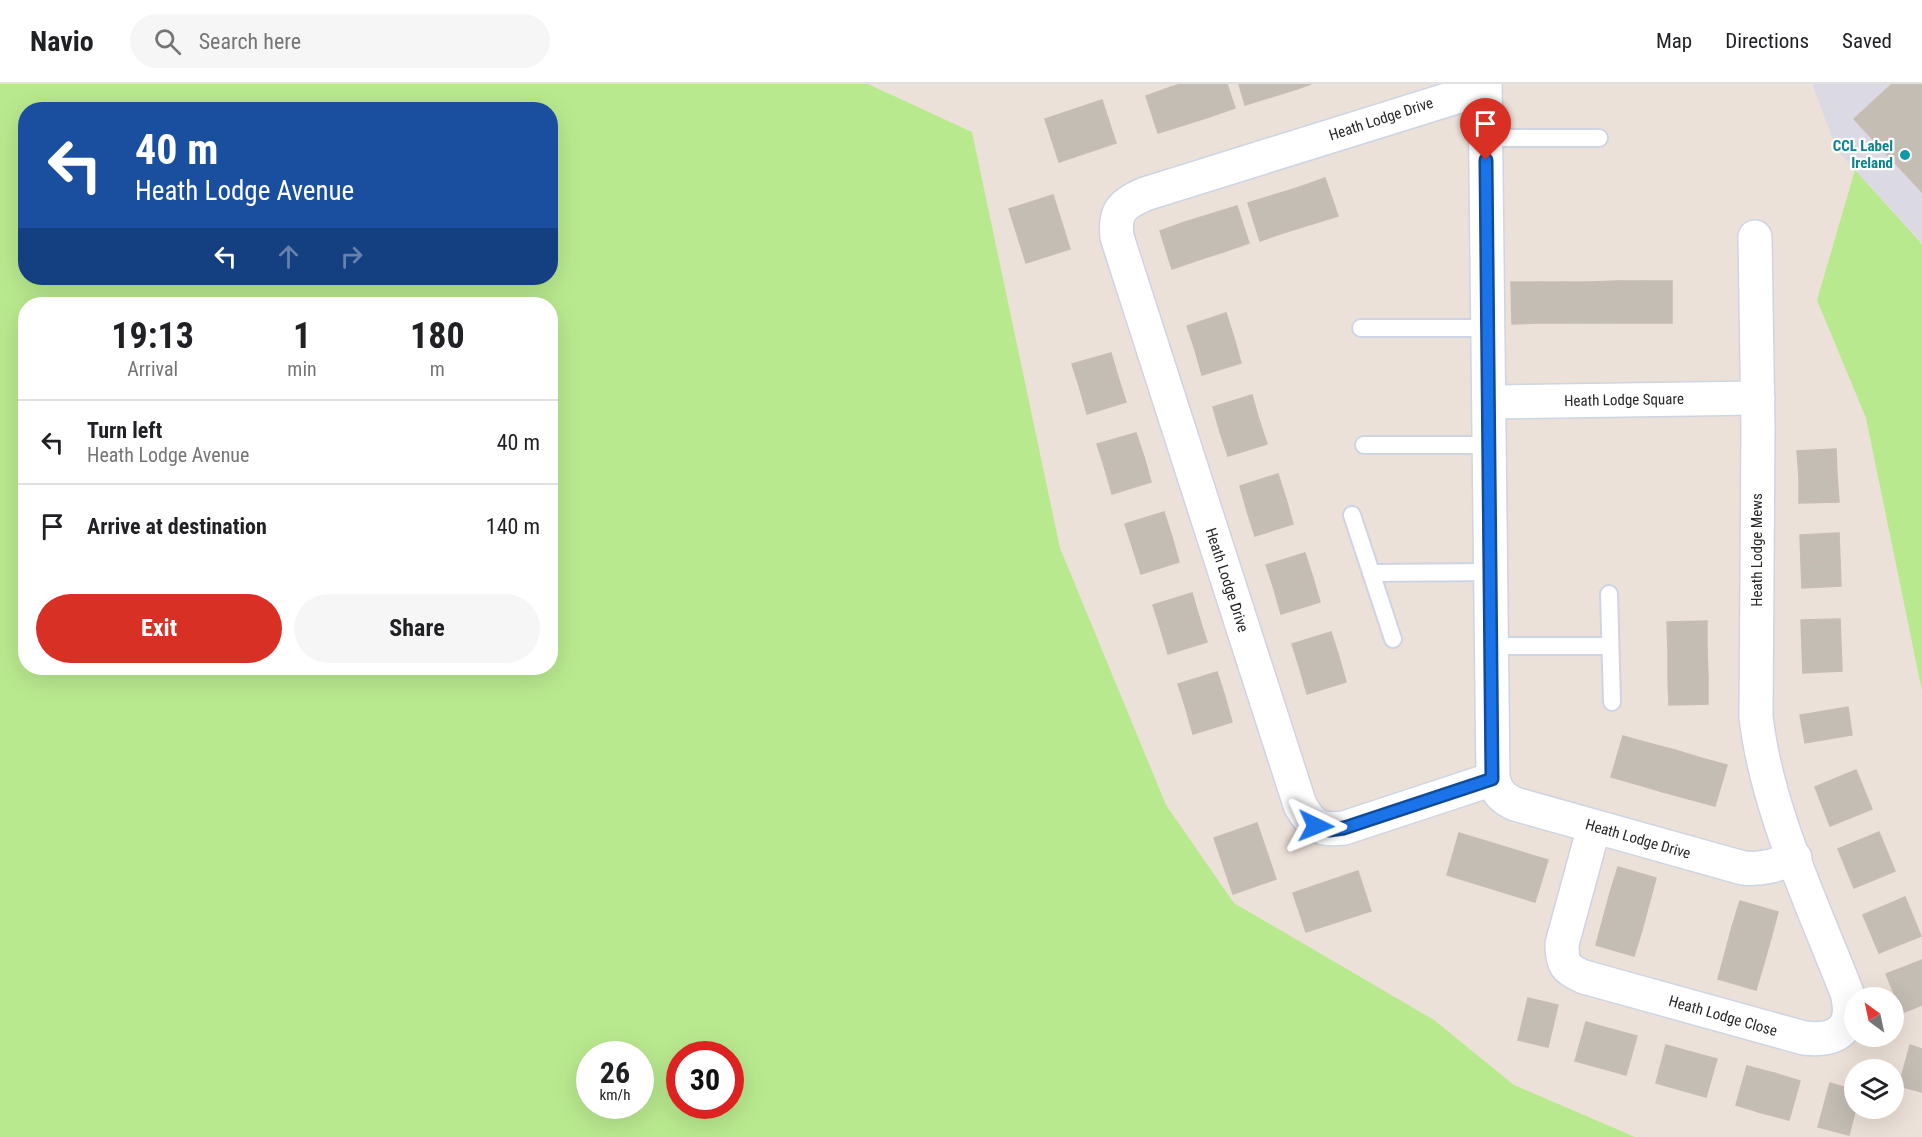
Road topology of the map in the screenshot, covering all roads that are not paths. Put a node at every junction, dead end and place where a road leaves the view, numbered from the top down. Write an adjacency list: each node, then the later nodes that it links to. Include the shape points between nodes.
1 (1485, 86): 2 (street); 19 (street, Heath Lodge Drive, via 1145,194 1120,210 1115,222 1120,249 1307,817 1316,826 1329,830 1344,828)
2 (1485, 138): 3 (lane); 6 (street)
3 (1599, 138)
4 (1755, 237): 7 (street, Heath Lodge Mews)
5 (1361, 328): 6 (lane)
6 (1488, 328): 8 (street)
7 (1758, 398): 8 (street, Heath Lodge Square); 21 (street, Heath Lodge Mews, via 1756,717 1767,777)
8 (1490, 402): 10 (street)
9 (1364, 445): 10 (lane)
10 (1490, 445): 12 (street)
11 (1352, 515): 13 (lane)
12 (1491, 572): 13 (lane); 16 (street)
13 (1371, 573): 15 (lane)
14 (1609, 594): 17 (lane)
15 (1393, 639)
16 (1491, 646): 17 (lane); 19 (street)
17 (1610, 646): 18 (lane)
18 (1612, 702)
19 (1492, 779): 20 (street, Heath Lodge Drive, via 1504,799)
20 (1594, 827): 21 (street, Heath Lodge Drive, via 1743,868 1773,867); 21 (street, Heath Lodge Close, via 1562,944 1565,965 1572,972 1819,1040 1842,1029 1850,1020 1851,1007)
21 (1795, 858)

